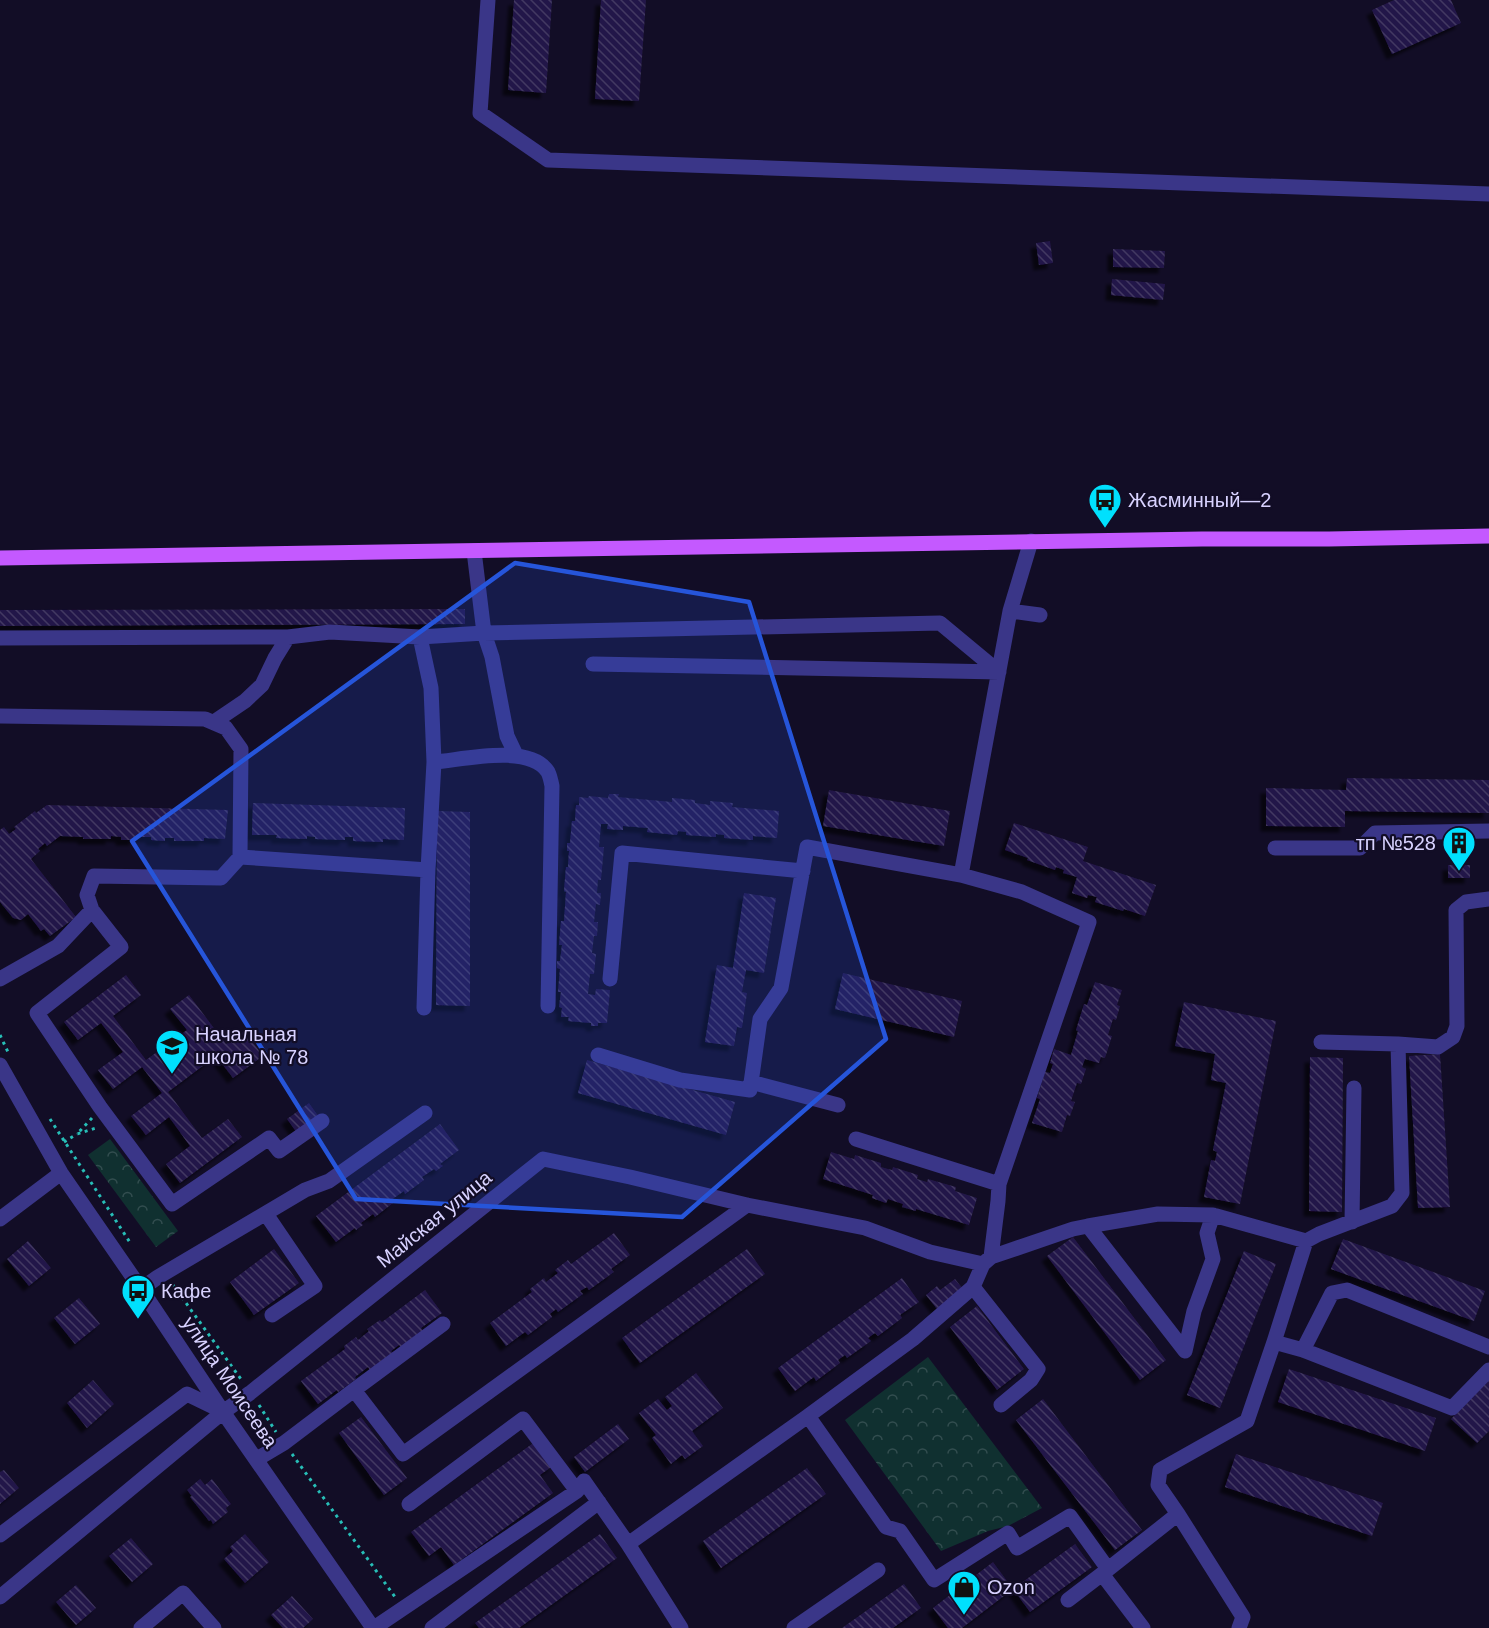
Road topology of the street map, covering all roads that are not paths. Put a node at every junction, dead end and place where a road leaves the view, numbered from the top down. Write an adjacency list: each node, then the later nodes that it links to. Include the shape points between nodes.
1 (488, 0): 2 (street, via 480,113 548,160)
2 (1489, 194)
3 (1489, 536): 4 (main road)
4 (1031, 541): 5 (main road); 7 (street)
5 (474, 551): 6 (main road); 9 (street)
6 (0, 558)
7 (1010, 611): 8 (street); 14 (street)
8 (1040, 615)
9 (484, 633): 11 (street); 14 (street, via 940,623); 17 (street, via 507,736)
10 (288, 637): 11 (street, via 330,632); 12 (street); 16 (street, via 262,685)
11 (420, 637): 18 (street, via 431,688)
12 (0, 638)
13 (593, 664): 14 (street)
14 (999, 672): 24 (street)
15 (0, 716): 16 (street, via 205,719)
16 (214, 723): 21 (street, via 226,728 241,749)
17 (516, 755): 18 (street); 29 (street, via 539,763 548,772 552,786)
18 (434, 762): 22 (street)
19 (1489, 831): 20 (street, via 1375,833 1360,848)
20 (1275, 848)
21 (240, 857): 22 (street); 26 (street, via 221,879 94,876 87,895)
22 (428, 870): 30 (street)
23 (803, 871): 24 (street, via 807,847); 28 (street, via 622,853); 35 (street, via 781,988 760,1019)
24 (961, 875): 42 (street, via 1022,892 1089,922)
25 (1489, 899): 32 (street, via 1466,902 1456,910 1457,1026 1453,1037 1438,1047)
26 (92, 910): 27 (street, via 58,946); 39 (street, via 121,947 37,1013 172,1204 269,1138 279,1151)
27 (0, 979)
28 (610, 979)
29 (548, 1006)
30 (424, 1008)
31 (1321, 1042): 32 (street)
32 (1398, 1044): 47 (street, via 1402,1193 1392,1206)
33 (598, 1055): 35 (street, via 680,1080 750,1090)
34 (4, 1059): 41 (street, улица Моисеева)
35 (751, 1082): 37 (street)
36 (1354, 1088): 47 (street)
37 (838, 1105)
38 (425, 1113): 44 (street, via 329,1181 305,1190)
39 (322, 1121)
40 (856, 1139): 42 (street)
41 (61, 1173): 46 (street); 52 (street, улица Моисеева)
42 (999, 1184): 50 (street)
43 (747, 1205): 50 (street, Майская улица, via 865,1228 930,1252); 59 (street, via 403,1454); 61 (street, Майская улица, via 543,1159)
44 (266, 1214): 52 (street); 53 (street, via 315,1286)
45 (1214, 1215): 48 (street, via 1158,1214); 48 (street, via 1207,1233 1213,1259 1194,1311 1185,1351); 49 (street)
46 (0, 1219)
47 (1352, 1222): 49 (street)
48 (1088, 1226): 50 (street)
49 (1306, 1241): 55 (street)
50 (987, 1261): 51 (street)
51 (973, 1287): 60 (street, via 1038,1369 1031,1380); 62 (street, via 914,1340)
52 (141, 1289): 61 (street, улица Моисеева)
53 (272, 1316)
54 (442, 1324): 59 (street)
55 (1274, 1342): 57 (street); 67 (street, via 1247,1421 1160,1470 1158,1485)
56 (1489, 1347): 57 (street, via 1347,1290 1332,1293)
57 (1303, 1350): 58 (street, via 1452,1408)
58 (1489, 1370)
59 (354, 1390): 63 (street)
60 (1001, 1405)
61 (223, 1412): 63 (street, улица Моисеева); 68 (street, via 187,1394); 72 (street, Майская улица)
62 (808, 1416): 69 (street); 71 (street, via 886,1527 900,1531 934,1580 1008,1533 1017,1548 1070,1516)
63 (257, 1459): 76 (street, улица Моисеева)
64 (577, 1491): 65 (street, via 584,1481); 66 (street, via 523,1419); 76 (street)
65 (599, 1502): 69 (street); 77 (street)
66 (409, 1504)
67 (1178, 1514): 71 (street); 81 (street, via 1243,1617)
68 (0, 1535)
69 (628, 1544): 78 (street)
70 (878, 1570): 79 (street)
71 (1105, 1572): 73 (street); 80 (street)
72 (0, 1597)
73 (1068, 1600)
74 (141, 1628): 75 (street, via 183,1593)
75 (214, 1628)
76 (374, 1628)
77 (432, 1628)
78 (681, 1628)
79 (794, 1628)
80 (1143, 1628)
81 (1239, 1628)

